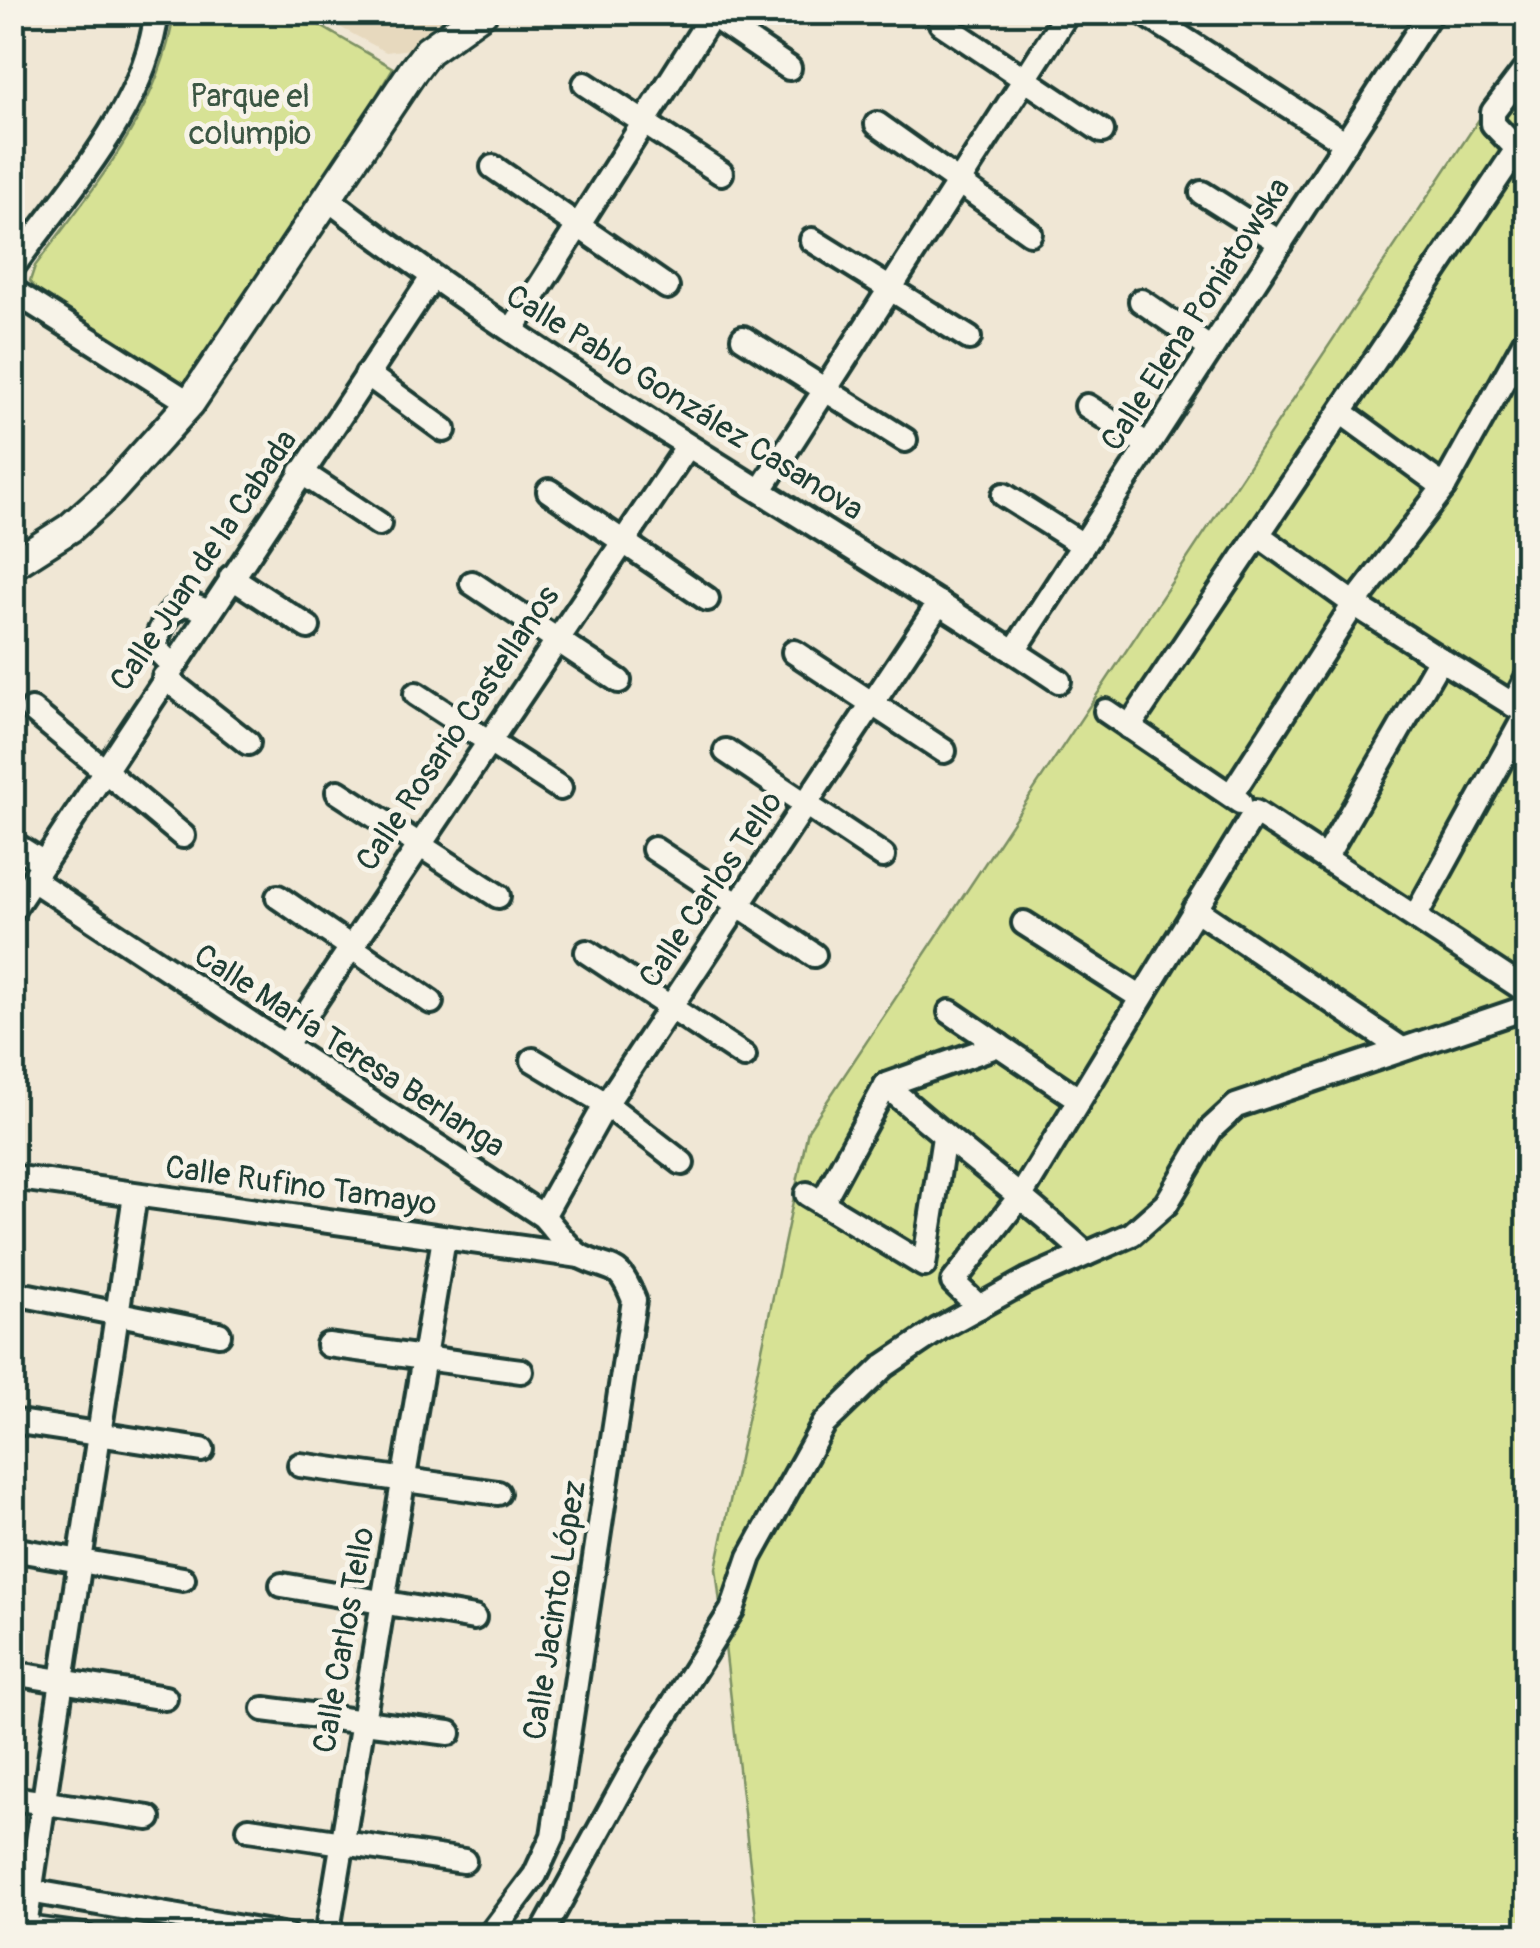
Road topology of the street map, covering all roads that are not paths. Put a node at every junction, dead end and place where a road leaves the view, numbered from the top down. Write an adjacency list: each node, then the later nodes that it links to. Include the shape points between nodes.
1 (157, 12): 26 (street, via 126,109)
2 (483, 12): 21 (main road, via 428,51)
3 (1068, 12): 10 (street)
4 (1142, 12): 15 (street)
5 (1431, 12): 15 (street, Calle Elena Poniatowska)
6 (711, 14): 9 (street); 12 (street)
7 (941, 23): 10 (street)
8 (1528, 66): 16 (street, via 1494,112 1493,124)
9 (789, 68)
10 (1023, 82): 14 (street); 19 (street)
11 (585, 84): 12 (street)
12 (646, 120): 18 (street); 22 (street)
13 (876, 124): 19 (street)
14 (1102, 132)
15 (1346, 143): 25 (street, Calle Elena Poniatowska)
16 (1522, 154): 41 (street)
17 (493, 167): 22 (street)
18 (721, 173)
19 (959, 182): 23 (street); 29 (street)
20 (1202, 193): 25 (street)
21 (328, 199): 27 (street, Calle Pablo González Casanova); 39 (main road)
22 (579, 225): 28 (street); 32 (street)
23 (1030, 233)
24 (812, 240): 29 (street)
25 (1281, 242): 36 (street, Calle Elena Poniatowska)
26 (12, 268)
27 (431, 279): 32 (street, Calle Pablo González Casanova); 37 (street, Calle Juan de la Cabada)
28 (667, 287)
29 (890, 288): 35 (street); 38 (street)
30 (12, 290): 39 (street)
31 (1141, 301): 36 (street)
32 (512, 330): 45 (street, Calle Pablo González Casanova)
33 (1528, 336): 47 (street)
34 (743, 338): 38 (street)
35 (969, 338)
36 (1211, 350): 44 (street, Calle Elena Poniatowska)
37 (367, 374): 42 (street); 46 (street, Calle Juan de la Cabada)
38 (824, 392): 43 (street); 48 (street)
39 (190, 403): 55 (main road, via 111,492)
40 (1087, 406): 44 (street)
41 (1341, 412): 47 (street); 52 (street)
42 (444, 430)
43 (905, 440)
44 (1148, 445): 54 (street, Calle Elena Poniatowska)
45 (686, 447): 48 (street, Calle Pablo González Casanova); 53 (street, Calle Rosario Castellanos)
46 (300, 472): 51 (street); 56 (street, Calle Juan de la Cabada)
47 (1444, 486): 60 (street)
48 (762, 488): 59 (street, Calle Pablo González Casanova)
49 (549, 492): 53 (street)
50 (1004, 495): 54 (street)
51 (379, 524)
52 (1258, 534): 60 (street); 75 (street)
53 (622, 541): 58 (street); 62 (street, Calle Rosario Castellanos)
54 (1083, 545): 63 (street, Calle Elena Poniatowska)
55 (12, 566)
56 (231, 576): 61 (street); 66 (street, Calle Juan de la Cabada)
57 (472, 583): 62 (street)
58 (706, 599)
59 (939, 603): 63 (street, Calle Pablo González Casanova); 71 (street, Calle Carlos Tello)
60 (1354, 604): 65 (street); 83 (street)
61 (308, 627)
62 (557, 638): 69 (street); 76 (street, Calle Rosario Castellanos)
63 (1014, 651): 68 (street, Calle Pablo González Casanova)
64 (794, 652): 71 (street)
65 (1440, 660): 74 (street); 91 (street)
66 (168, 671): 77 (street); 80 (street, Calle Juan de la Cabada)
67 (1528, 676): 74 (street)
68 (1058, 680)
69 (620, 681)
70 (416, 694): 76 (street)
71 (872, 706): 79 (street); 84 (street, Calle Carlos Tello)
72 (32, 710): 80 (street)
73 (1106, 711): 75 (street)
74 (1522, 711): 98 (street)
75 (1130, 727): 83 (street)
76 (490, 738): 81 (street); 87 (street, Calle Rosario Castellanos)
77 (248, 743)
78 (726, 751): 84 (street)
79 (944, 751)
80 (104, 769): 86 (street); 92 (street, Calle Juan de la Cabada)
81 (560, 788)
82 (338, 792): 87 (street)
83 (1231, 795): 85 (street)
84 (805, 804): 90 (street); 95 (street, Calle Carlos Tello)
85 (1255, 812): 91 (street); 96 (street)
86 (183, 836)
87 (421, 842): 93 (street); 100 (street, Calle Rosario Castellanos)
88 (12, 843): 92 (street, Calle María Teresa Berlanga)
89 (654, 849): 95 (street)
90 (883, 856)
91 (1325, 858): 98 (street)
92 (39, 871): 97 (street, Calle Juan de la Cabada); 109 (street, Calle María Teresa Berlanga)
93 (498, 896)
94 (278, 897): 100 (street)
95 (738, 907): 102 (street); 106 (street, Calle Carlos Tello)
96 (1195, 909): 104 (street); 111 (street)
97 (12, 911)
98 (1415, 918): 103 (street)
99 (1024, 923): 104 (street)
100 (348, 946): 105 (street); 109 (street, Calle Rosario Castellanos)
101 (586, 952): 106 (street)
102 (814, 955)
103 (1528, 992)
104 (1140, 997): 115 (street)
105 (430, 1002)
106 (671, 1006): 112 (street); 116 (street, Calle Carlos Tello)
107 (1528, 1007): 111 (street)
108 (950, 1012): 110 (street)
109 (285, 1046): 122 (street, Calle María Teresa Berlanga)
110 (999, 1046): 114 (street); 115 (street)
111 (1402, 1049): 124 (street, via 1236,1106 1211,1129 1166,1204 1132,1234)
112 (744, 1056)
113 (533, 1060): 116 (street)
114 (886, 1086): 117 (street); 126 (street, via 815,1199)
115 (1077, 1098): 120 (street)
116 (606, 1104): 118 (street); 122 (street, Calle Carlos Tello)
117 (944, 1136): 120 (street); 126 (street)
118 (682, 1163)
119 (12, 1176): 121 (street, Calle Rufino Tamayo)
120 (1022, 1194): 124 (street); 128 (street)
121 (135, 1196): 123 (street, Calle Rufino Tamayo); 131 (street)
122 (542, 1216): 125 (street, Calle María Teresa Berlanga)
123 (444, 1238): 125 (street, Calle Rufino Tamayo); 134 (street, Calle Carlos Tello)
124 (1086, 1254): 130 (street)
125 (580, 1256): 127 (street, Calle María Teresa Berlanga, via 606,1263)
126 (924, 1264): 128 (street)
127 (625, 1278): 165 (street, Calle Jacinto López, via 634,1300 553,1836 535,1875)
128 (953, 1282): 130 (street)
129 (29, 1296): 131 (street)
130 (978, 1307): 166 (street, via 884,1366 824,1424 750,1557 732,1610 637,1761)
131 (118, 1314): 132 (street); 137 (street)
132 (220, 1334)
133 (328, 1345): 134 (street)
134 (424, 1358): 135 (street); 140 (street, Calle Carlos Tello)
135 (521, 1370)
136 (12, 1421): 137 (street)
137 (100, 1432): 138 (street); 143 (street)
138 (202, 1450)
139 (300, 1464): 140 (street)
140 (403, 1480): 141 (street); 146 (street, Calle Carlos Tello)
141 (498, 1493)
142 (12, 1549): 143 (street)
143 (81, 1560): 144 (street); 149 (street)
144 (183, 1579)
145 (282, 1585): 146 (street)
146 (383, 1601): 147 (street); 152 (street, Calle Carlos Tello)
147 (474, 1618)
148 (12, 1672): 149 (street)
149 (63, 1681): 150 (street); 155 (street)
150 (165, 1698)
151 (264, 1710): 152 (street)
152 (363, 1719): 153 (street); 158 (street, Calle Carlos Tello)
153 (449, 1732)
154 (12, 1798): 155 (street)
155 (45, 1803): 156 (street); 160 (street)
156 (149, 1818)
157 (249, 1829): 158 (street)
158 (342, 1846): 159 (street); 164 (street, Calle Carlos Tello)
159 (464, 1861)
160 (22, 1890): 161 (street); 163 (street)
161 (19, 1926): 162 (street)
162 (84, 1936)
163 (287, 1936)
164 (327, 1936)
165 (489, 1936)
166 (541, 1936)

